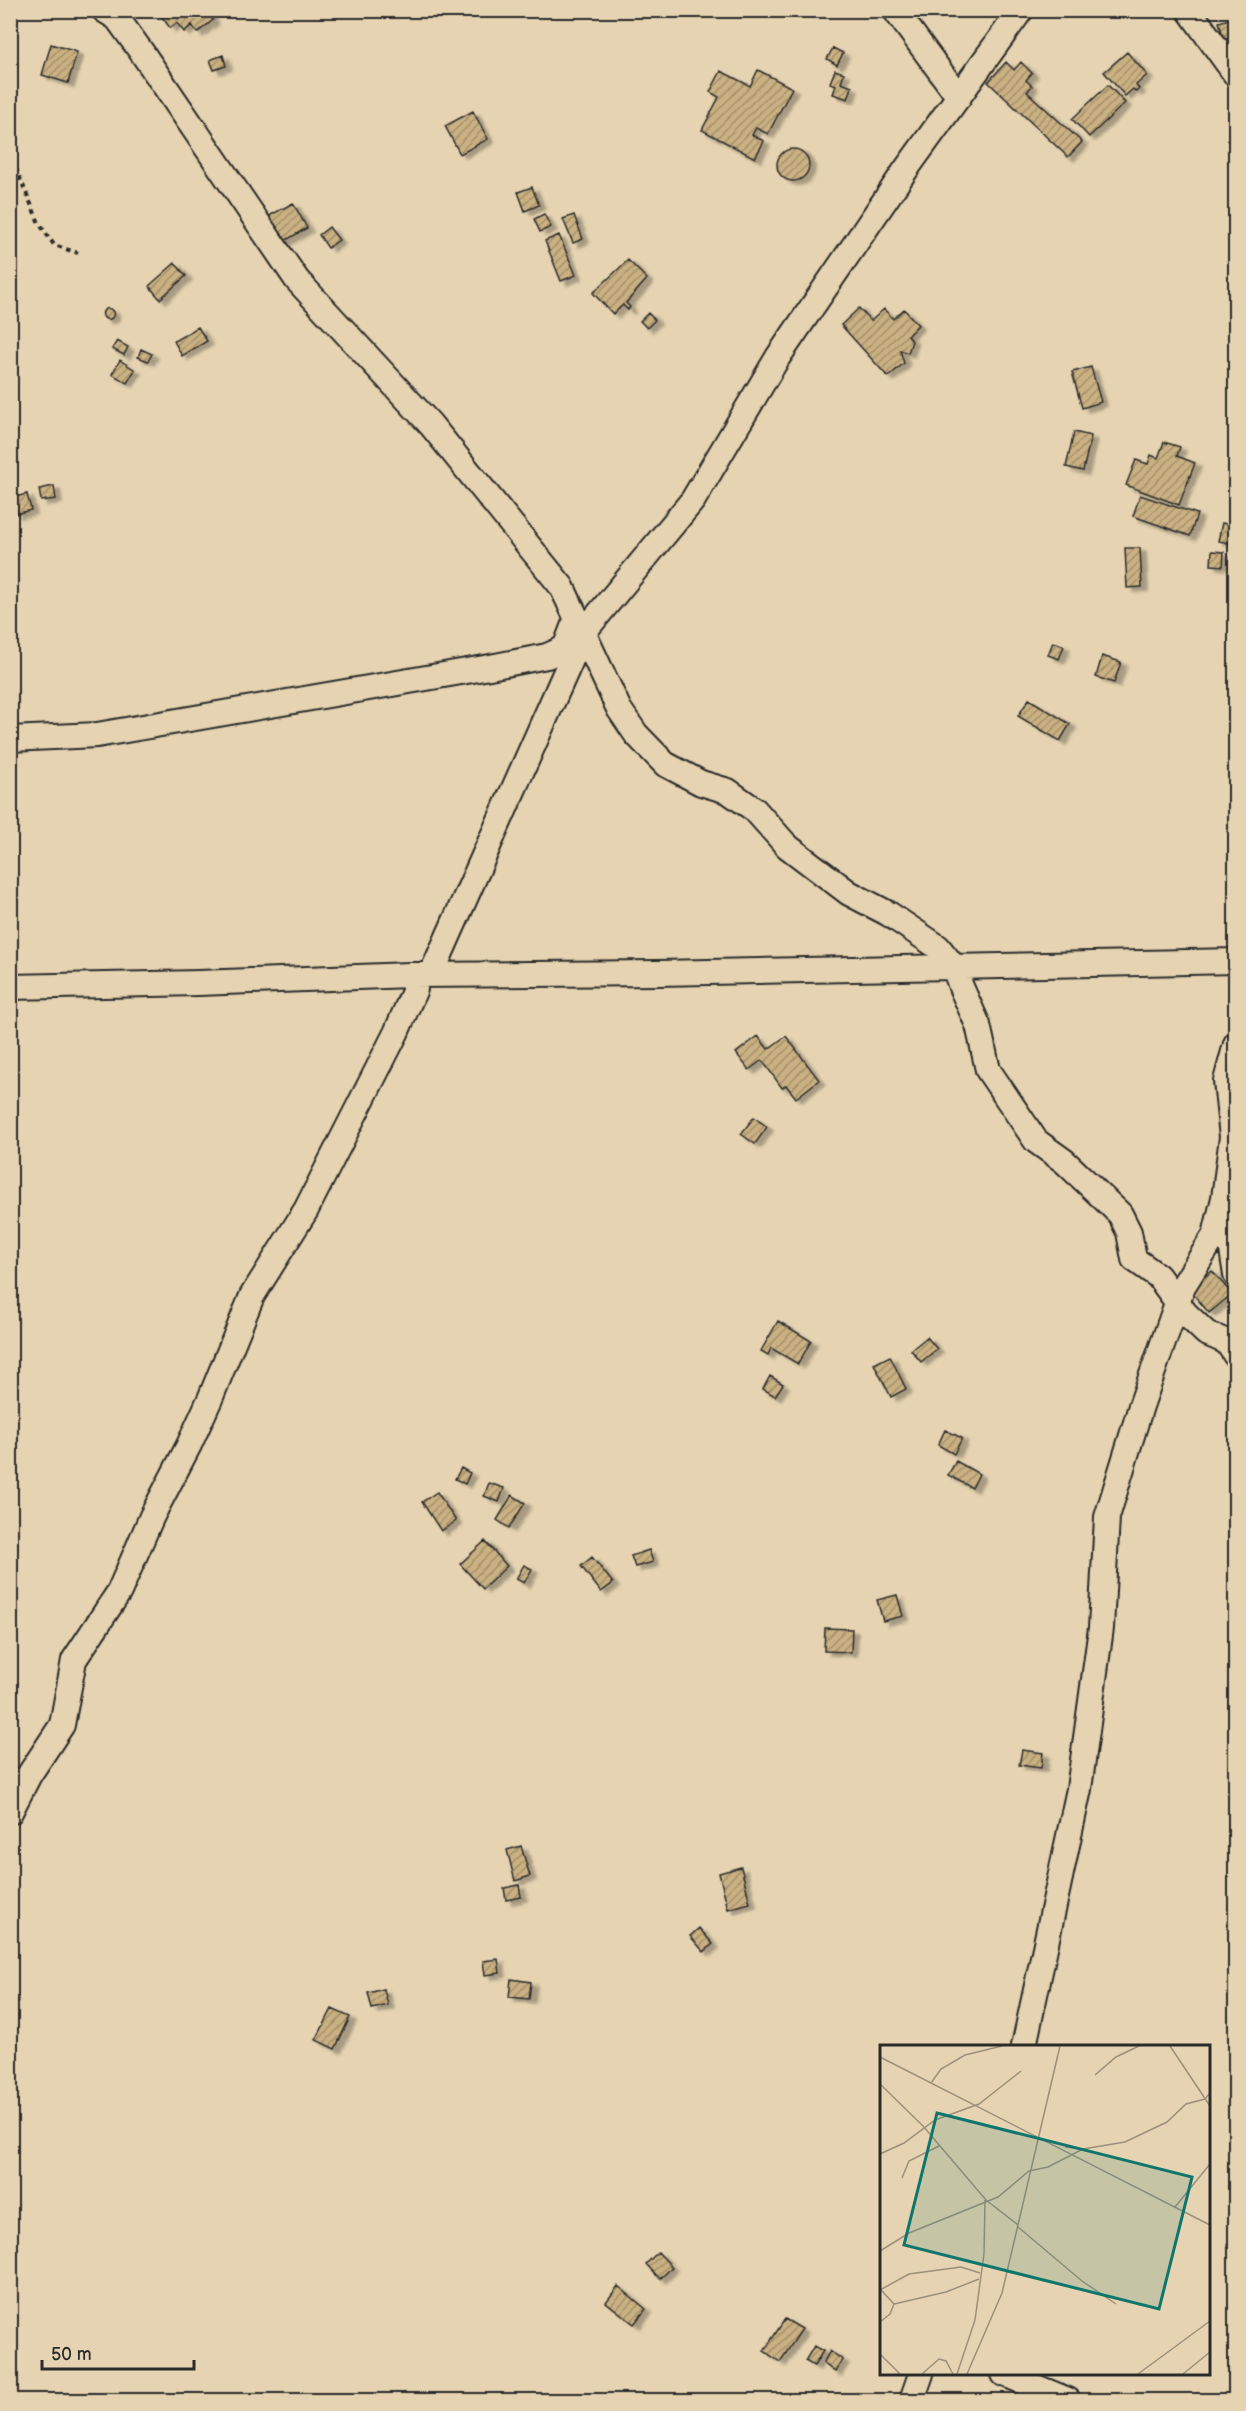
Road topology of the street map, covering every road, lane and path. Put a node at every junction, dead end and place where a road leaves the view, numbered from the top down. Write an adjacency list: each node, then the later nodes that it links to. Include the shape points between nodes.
1 (104, 10): 9 (street, via 117,18 143,54 297,280 463,462 562,587)
2 (895, 10): 6 (street)
3 (1022, 10): 6 (street)
4 (1189, 10): 5 (street)
5 (1236, 75)
6 (959, 97): 9 (street, via 778,357 693,500)
7 (10, 162): 8 (path, via 54,245)
8 (78, 253)
9 (580, 626): 10 (street, via 565,648 547,656 96,735); 12 (street, via 619,709 664,764 701,783 728,791 755,810 787,846 849,893 938,947); 13 (street)
10 (10, 739)
11 (1236, 961): 12 (street)
12 (954, 967): 13 (street); 18 (street, via 978,1025 988,1070 1011,1107 1036,1141 1064,1161 1120,1214 1129,1232 1134,1259 1158,1276)
13 (420, 975): 14 (street); 20 (street, via 396,1033 306,1210 252,1296 210,1399 118,1592 74,1660 62,1725)
14 (10, 987)
15 (1236, 1044): 16 (street, via 1226,1081 1232,1137)
16 (1224, 1198): 17 (street); 18 (street, via 1215,1235)
17 (1236, 1275)
18 (1177, 1301): 19 (street, via 1206,1333 1227,1342); 21 (street, via 1107,1517 1101,1628 1079,1789)
19 (1236, 1356)
20 (10, 1812)
21 (1024, 2045)
22 (920, 2375): 24 (street)
23 (1009, 2375): 25 (street)
24 (912, 2400)
25 (1068, 2400)

